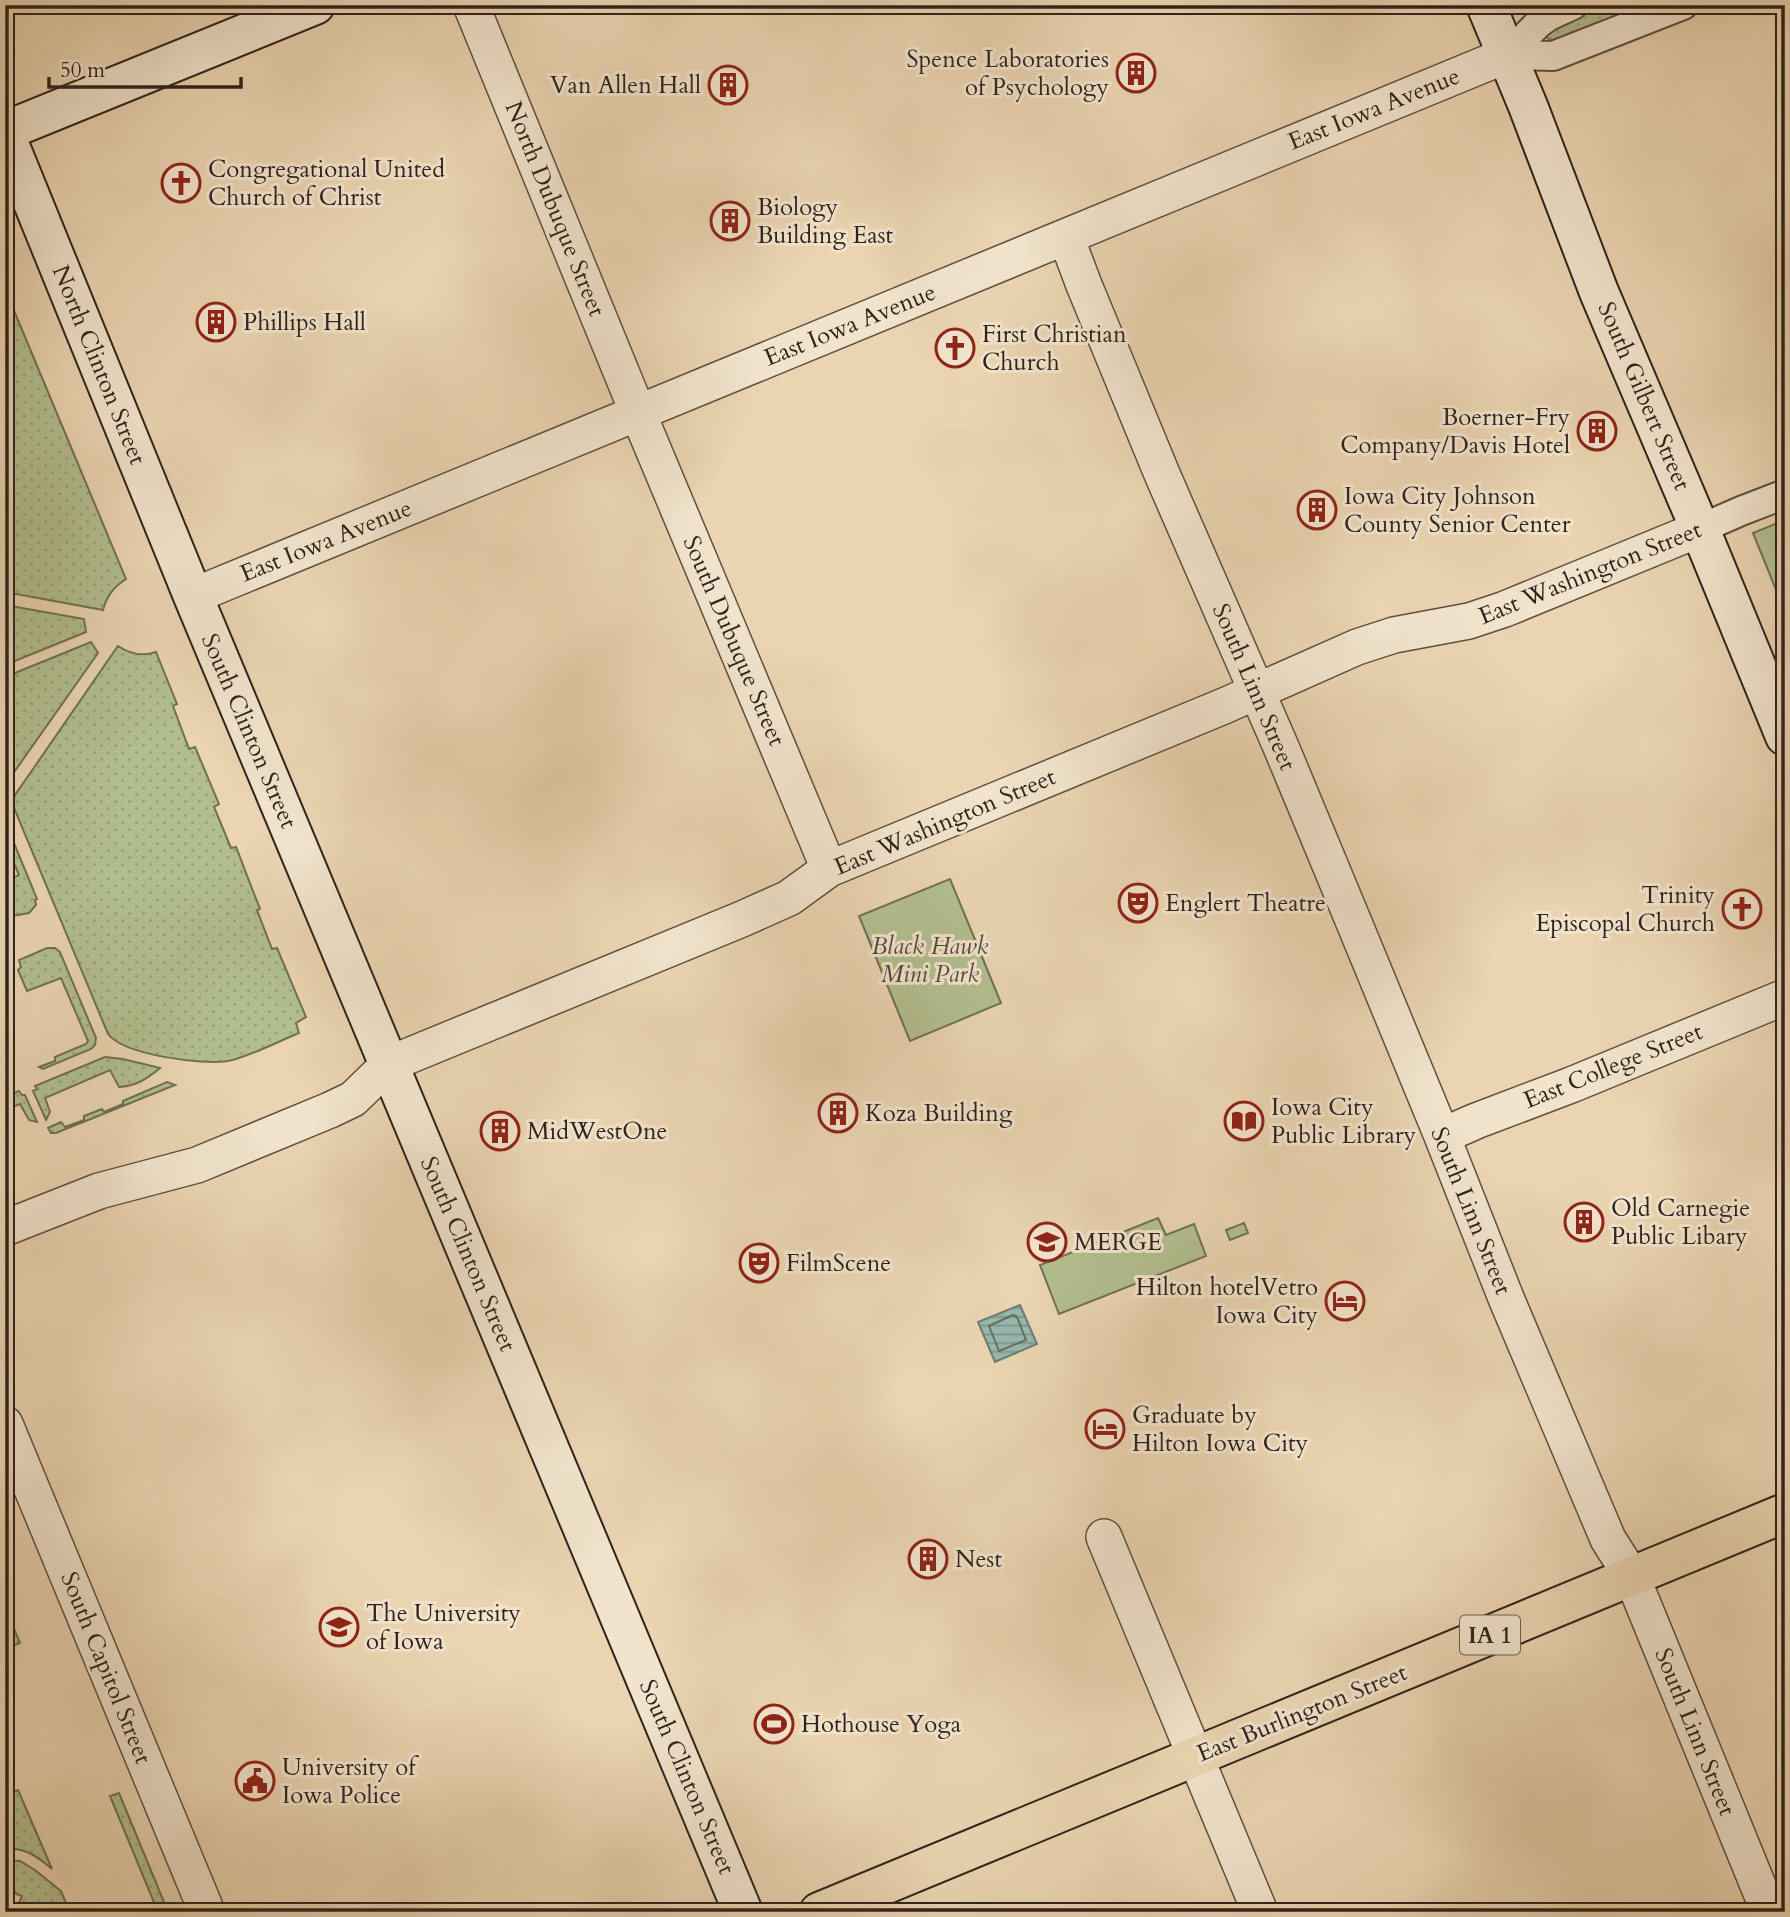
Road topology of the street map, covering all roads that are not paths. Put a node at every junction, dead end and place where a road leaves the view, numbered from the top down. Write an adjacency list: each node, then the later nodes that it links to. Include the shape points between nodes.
1 (315, 5): 7 (main road)
2 (471, 5): 9 (street, North Dubuque Street)
3 (1486, 5): 6 (main road, South Gilbert Street)
4 (1573, 5): 6 (street, East Iowa Avenue, via 1539,23)
5 (1683, 5): 6 (street, East Iowa Avenue, via 1553,56)
6 (1507, 55): 8 (street, East Iowa Avenue); 11 (main road, South Gilbert Street)
7 (5, 133): 12 (main road, North Clinton Street)
8 (1066, 237): 9 (street, East Iowa Avenue); 13 (street, South Linn Street)
9 (638, 412): 12 (street, East Iowa Avenue); 15 (street, South Dubuque Street)
10 (1785, 494): 11 (street, East Washington Street)
11 (1700, 529): 13 (street, East Washington Street, via 1505,609 1357,647); 14 (main road, South Gilbert Street)
12 (193, 596): 17 (main road, South Clinton Street)
13 (1255, 692): 15 (street, East Washington Street); 18 (street, South Linn Street)
14 (1785, 736)
15 (829, 869): 17 (street, East Washington Street, via 789,898)
16 (1785, 997): 18 (street, East College Street)
17 (388, 1064): 19 (street, East Washington Street, via 353,1099 330,1110 197,1165 99,1191); 26 (main road, South Clinton Street)
18 (1442, 1136): 23 (street, South Linn Street, via 1608,1539)
19 (5, 1228)
20 (5, 1424): 25 (street, South Capitol Street)
21 (1785, 1513): 23 (main road, East Burlington Street / IA 1)
22 (1104, 1537): 24 (street)
23 (1632, 1577): 24 (main road, East Burlington Street / IA 1); 29 (street, South Linn Street)
24 (1195, 1756): 27 (main road, East Burlington Street / IA 1); 28 (street)
25 (207, 1912)
26 (743, 1912)
27 (819, 1912)
28 (1260, 1912)
29 (1769, 1912)

